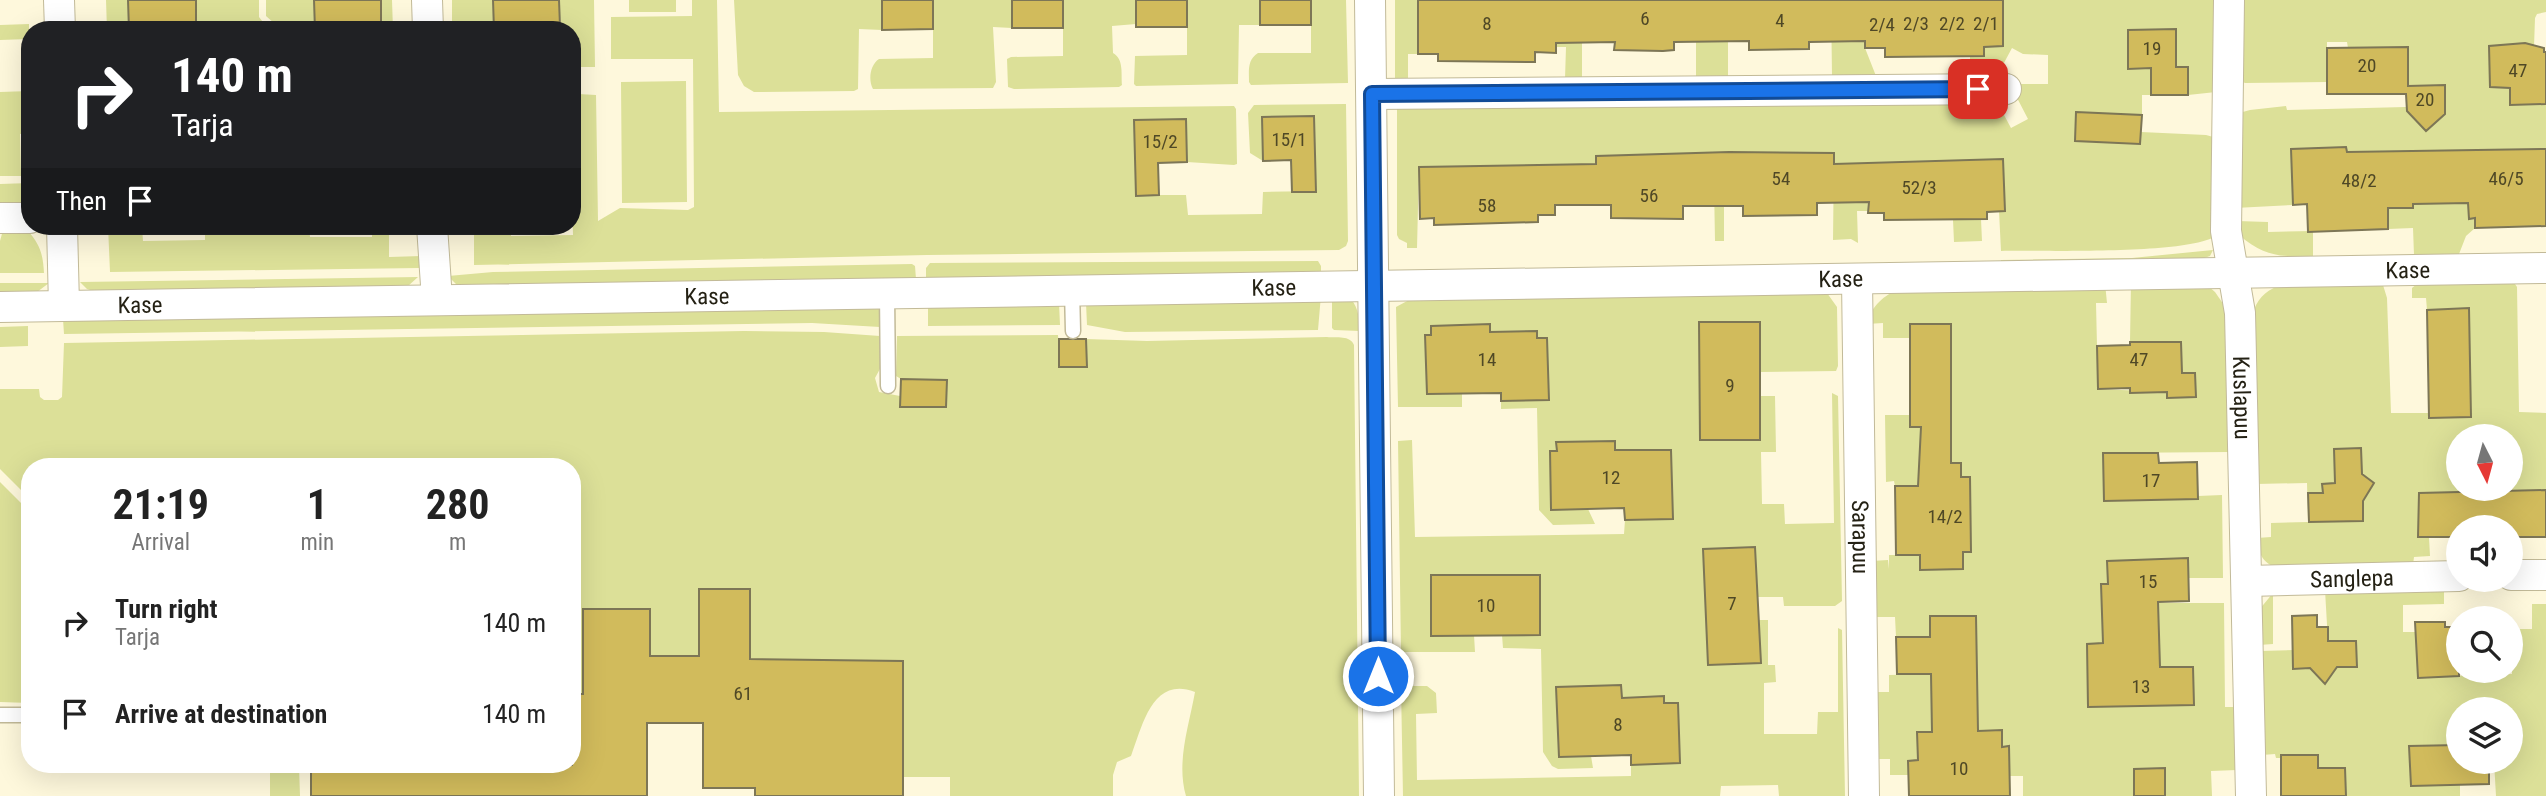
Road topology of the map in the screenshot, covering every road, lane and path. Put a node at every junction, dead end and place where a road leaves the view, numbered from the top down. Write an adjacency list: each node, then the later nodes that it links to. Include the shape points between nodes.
1 (59, 0): 5 (street)
2 (427, 0): 6 (street)
3 (1370, 0): 8 (street)
4 (2229, 0): 14 (street, Kuslapuu, via 2226,231)
5 (60, 21)
6 (428, 21)
7 (2006, 89): 8 (street)
8 (1372, 94): 16 (street)
9 (0, 218): 10 (street)
10 (21, 218)
11 (62, 235): 20 (street)
12 (433, 235): 19 (street)
13 (2546, 268): 14 (street, Kase)
14 (2234, 271): 15 (street, Kase); 27 (street, Kuslapuu, via 2240,313)
15 (1857, 279): 16 (street, Kase); 31 (street, Sarapuu)
16 (1375, 286): 17 (street, Kase); 30 (street)
17 (1072, 290): 18 (street, Kase); 22 (lane)
18 (887, 293): 19 (street, Kase); 23 (lane)
19 (437, 300): 20 (street, Kase)
20 (64, 305): 21 (street, Kase)
21 (0, 307)
22 (1073, 331)
23 (888, 386)
24 (2523, 575): 25 (street)
25 (2546, 575)
26 (2446, 576): 27 (street, Sanglepa)
27 (2247, 581): 32 (street, Kuslapuu)
28 (0, 715): 29 (lane)
29 (21, 715)
30 (1379, 796)
31 (1864, 796)
32 (2250, 796)

